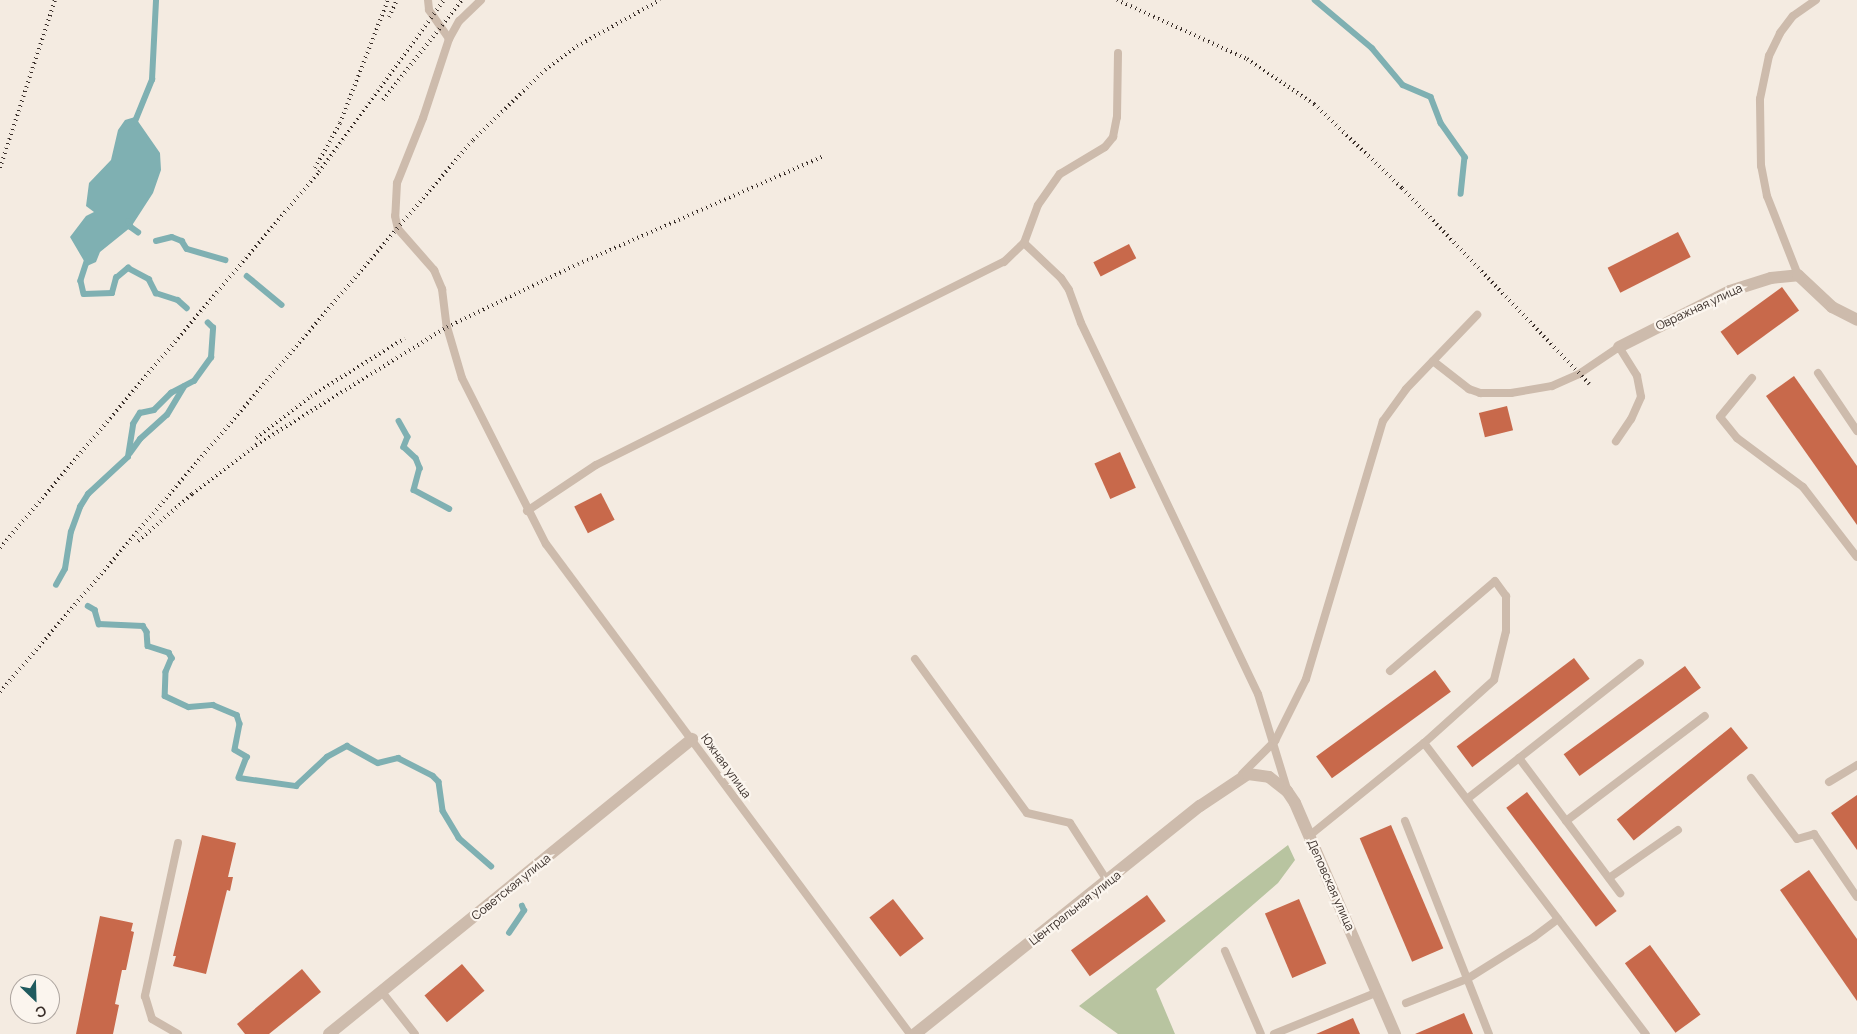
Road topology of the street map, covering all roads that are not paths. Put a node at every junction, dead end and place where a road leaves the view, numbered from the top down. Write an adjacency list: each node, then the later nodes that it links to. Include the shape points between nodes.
1 (428, 0): 4 (lane, via 433,17)
2 (481, 0): 4 (lane, Южная улица)
3 (1816, 0): 7 (lane, via 1794,16 1780,33 1769,56 1760,99 1761,166 1767,196)
4 (448, 39): 16 (lane, Южная улица, via 424,118 398,183 395,216 398,229 434,270 442,289 447,327 462,378)
5 (1118, 53): 6 (lane, via 1118,116 1113,137 1105,147 1060,174 1038,205)
6 (1024, 243): 16 (lane, via 991,272 596,465); 23 (lane, via 1061,278 1069,290 1081,323 1258,694)
7 (1798, 275): 9 (street, via 1826,302); 10 (street, Овражная улица, via 1771,278 1730,291)
8 (1477, 315): 11 (lane)
9 (1857, 320)
10 (1620, 347): 11 (lane, via 1580,374 1552,386 1511,393 1480,393 1469,389); 15 (lane, via 1637,376 1641,397)
11 (1433, 361): 23 (lane, via 1396,401 1383,421 1306,679)
12 (1818, 373): 14 (lane)
13 (1752, 378): 17 (lane, via 1720,417 1737,438 1803,487)
14 (1857, 431)
15 (1616, 441)
16 (527, 511): 22 (lane, Южная улица, via 565,573)
17 (1857, 557)
18 (915, 659): 38 (lane, via 1028,813 1070,823)
19 (1640, 663): 25 (lane)
20 (1390, 671): 24 (lane, via 1495,581 1506,596 1506,631 1494,680)
21 (1705, 716): 33 (lane)
22 (692, 739): 44 (street, Советская улица); 50 (lane, Южная улица)
23 (1275, 741): 28 (lane); 30 (lane)
24 (1424, 743): 31 (lane); 35 (lane)
25 (1519, 758): 31 (lane); 33 (lane)
26 (1857, 765): 29 (lane)
27 (1751, 778): 40 (lane, via 1797,839 1814,834)
28 (1235, 781): 30 (street, via 1248,774 1260,774); 38 (street, Центральная улица)
29 (1829, 782)
30 (1288, 791): 35 (street, Деповская улица)
31 (1467, 799): 41 (lane)
32 (1405, 821): 43 (lane)
33 (1566, 821): 37 (lane)
34 (1678, 830): 37 (lane)
35 (1309, 836): 45 (street, Деповская улица)
36 (178, 843): 47 (lane, via 145,996 152,1019)
37 (1609, 878): 39 (lane)
38 (1108, 882): 51 (street, Центральная улица)
39 (1620, 893)
40 (1857, 897)
41 (1558, 918): 43 (lane, via 1534,937); 56 (lane)
42 (1226, 951): 52 (lane)
43 (1467, 978): 46 (lane); 55 (lane)
44 (382, 992): 48 (street, Советская улица); 49 (lane)
45 (1378, 992): 53 (lane); 54 (street, Деповская улица)
46 (1406, 1003)
47 (178, 1034)
48 (329, 1034)
49 (415, 1034)
50 (910, 1034)
51 (914, 1034)
52 (1261, 1034)
53 (1274, 1034)
54 (1395, 1034)
55 (1489, 1034)
56 (1646, 1034)

